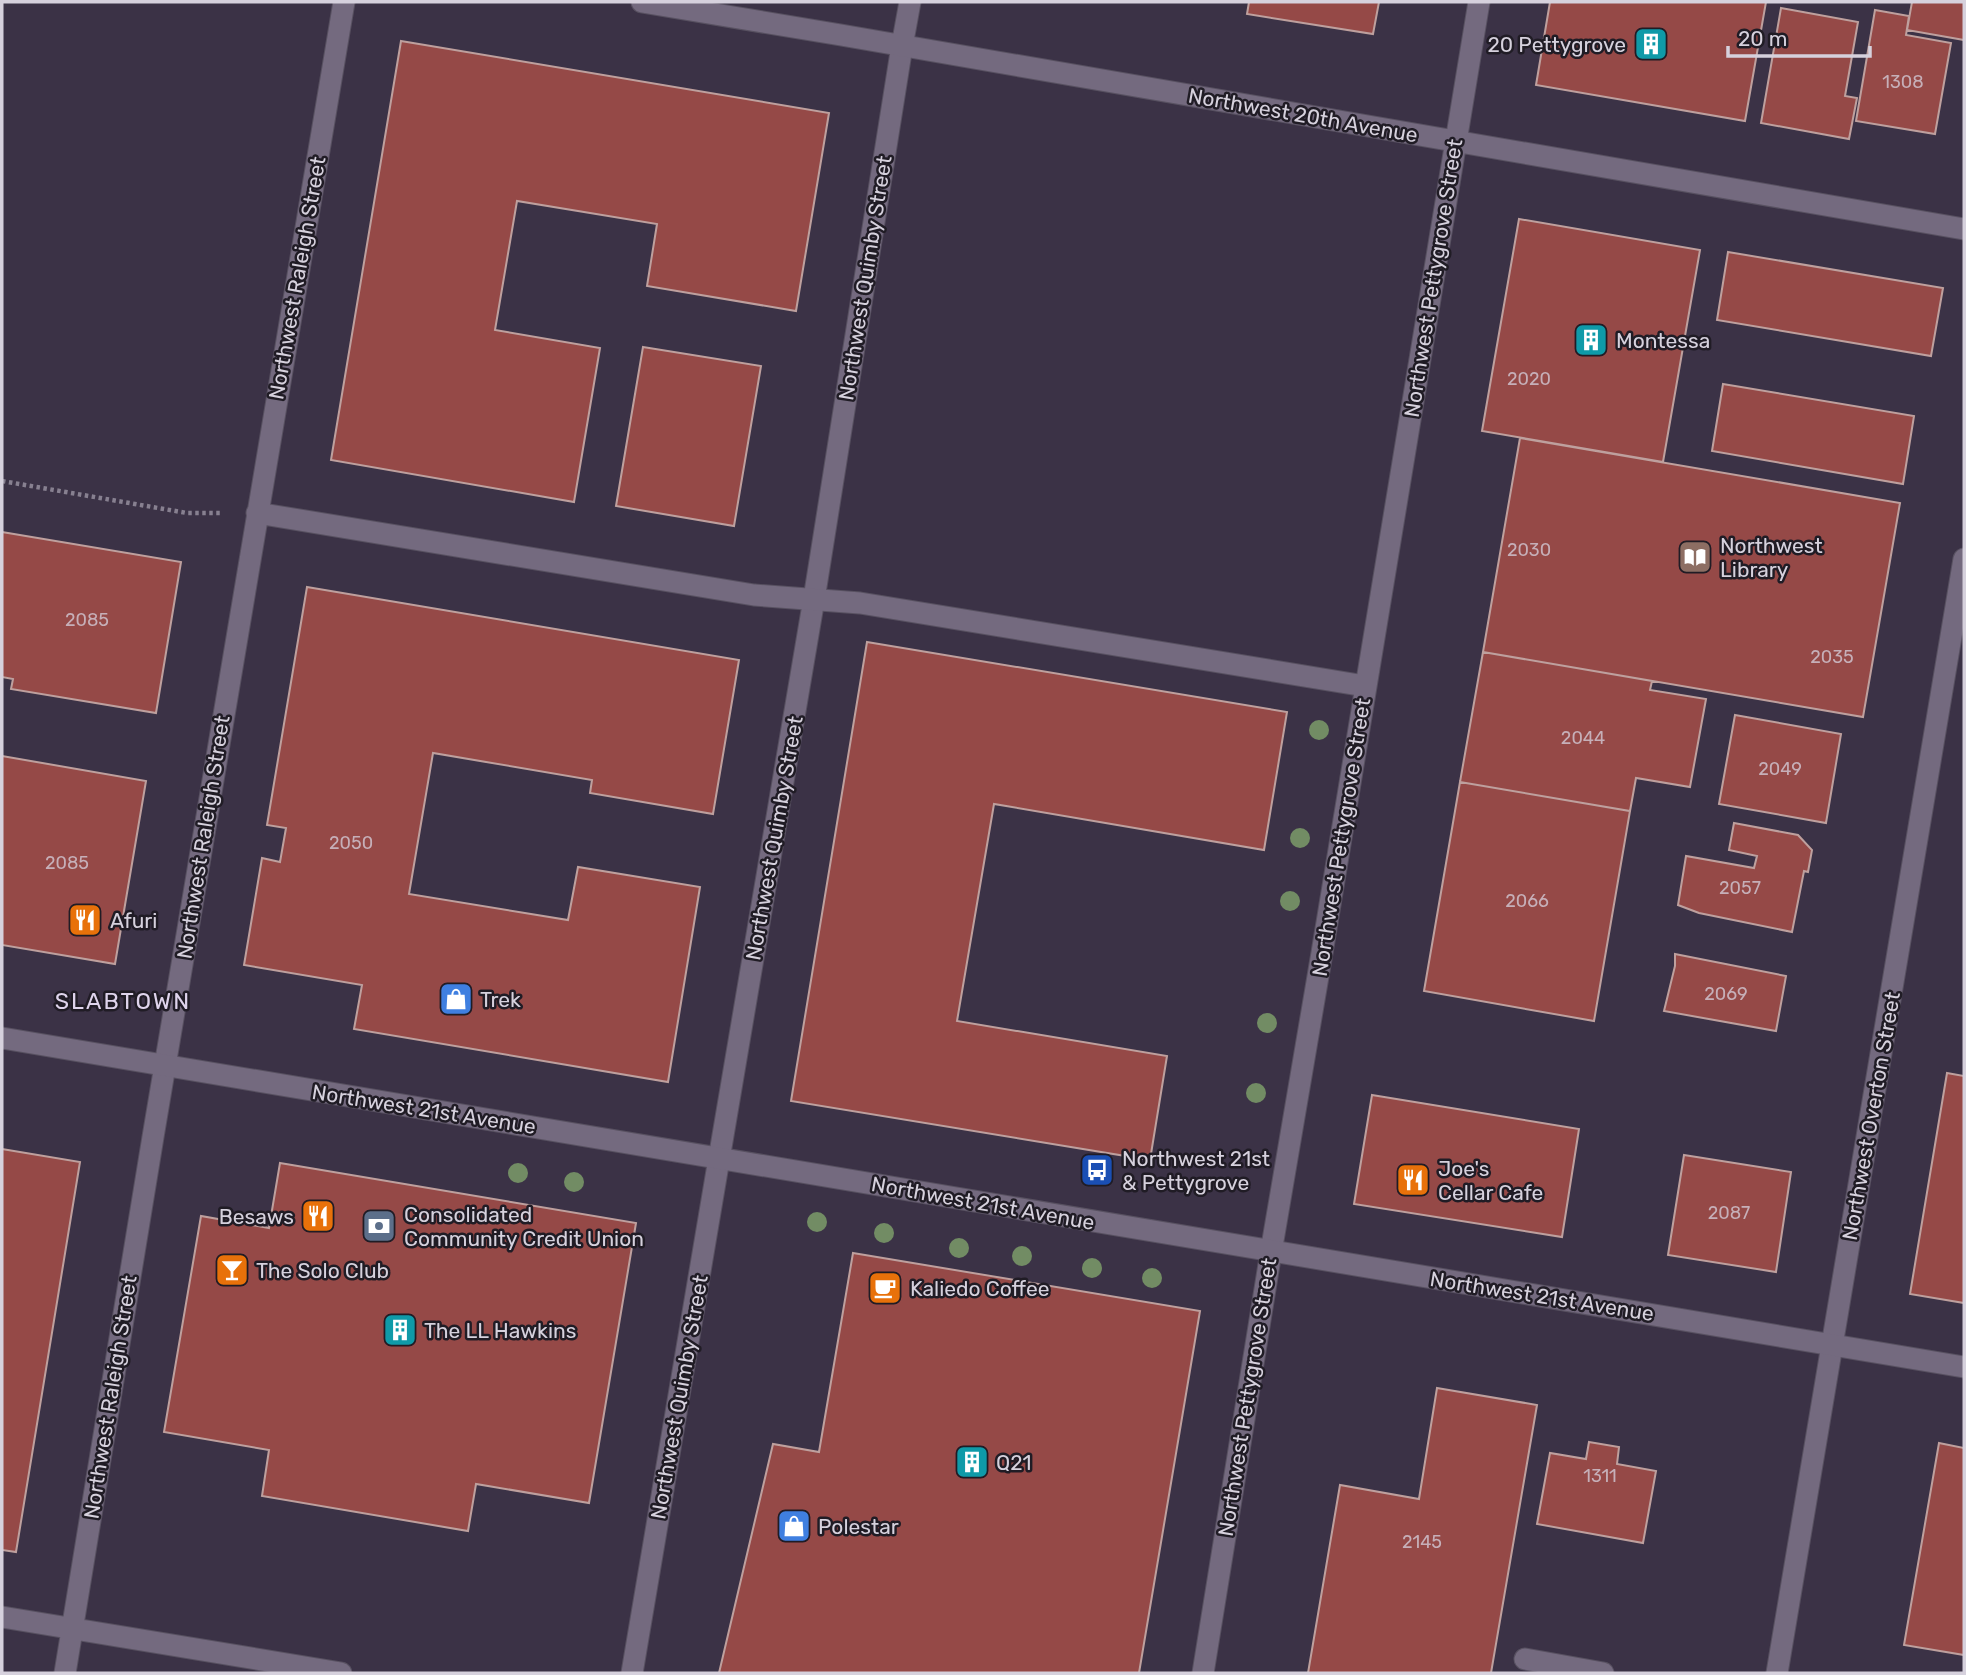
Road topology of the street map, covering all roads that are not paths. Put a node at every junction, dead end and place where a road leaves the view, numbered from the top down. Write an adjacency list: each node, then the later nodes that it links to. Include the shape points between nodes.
1 (344, 2): 8 (street, Northwest Raleigh Street)
2 (642, 2): 5 (street, Northwest 20th Avenue)
3 (910, 2): 5 (street, Northwest Quimby Street)
4 (1479, 2): 6 (street, Northwest Pettygrove Street)
5 (902, 46): 6 (street, Northwest 20th Avenue); 10 (street, Northwest Quimby Street)
6 (1455, 141): 7 (street, Northwest 20th Avenue); 11 (street, Northwest Pettygrove Street)
7 (1964, 229)
8 (257, 513): 10 (street, via 754,595); 13 (street, Northwest Raleigh Street)
9 (1964, 559): 16 (street, Northwest Overton Street)
10 (814, 599): 11 (street); 14 (street, Northwest Quimby Street)
11 (1365, 686): 15 (street, Northwest Pettygrove Street)
12 (2, 1038): 13 (street, Northwest 21st Avenue)
13 (165, 1066): 14 (street, Northwest 21st Avenue); 19 (street, Northwest Raleigh Street)
14 (719, 1158): 15 (street, Northwest 21st Avenue); 23 (street, Northwest Quimby Street)
15 (1270, 1252): 16 (street, Northwest 21st Avenue); 24 (street, Northwest Pettygrove Street)
16 (1833, 1345): 17 (street, Northwest 21st Avenue); 26 (street, Northwest Overton Street)
17 (1964, 1367)
18 (2, 1617): 19 (street)
19 (72, 1630): 21 (street, Northwest Raleigh Street); 22 (street)
20 (1525, 1659): 25 (street)
21 (65, 1673)
22 (341, 1673)
23 (632, 1673)
24 (1203, 1673)
25 (1604, 1673)
26 (1777, 1673)

